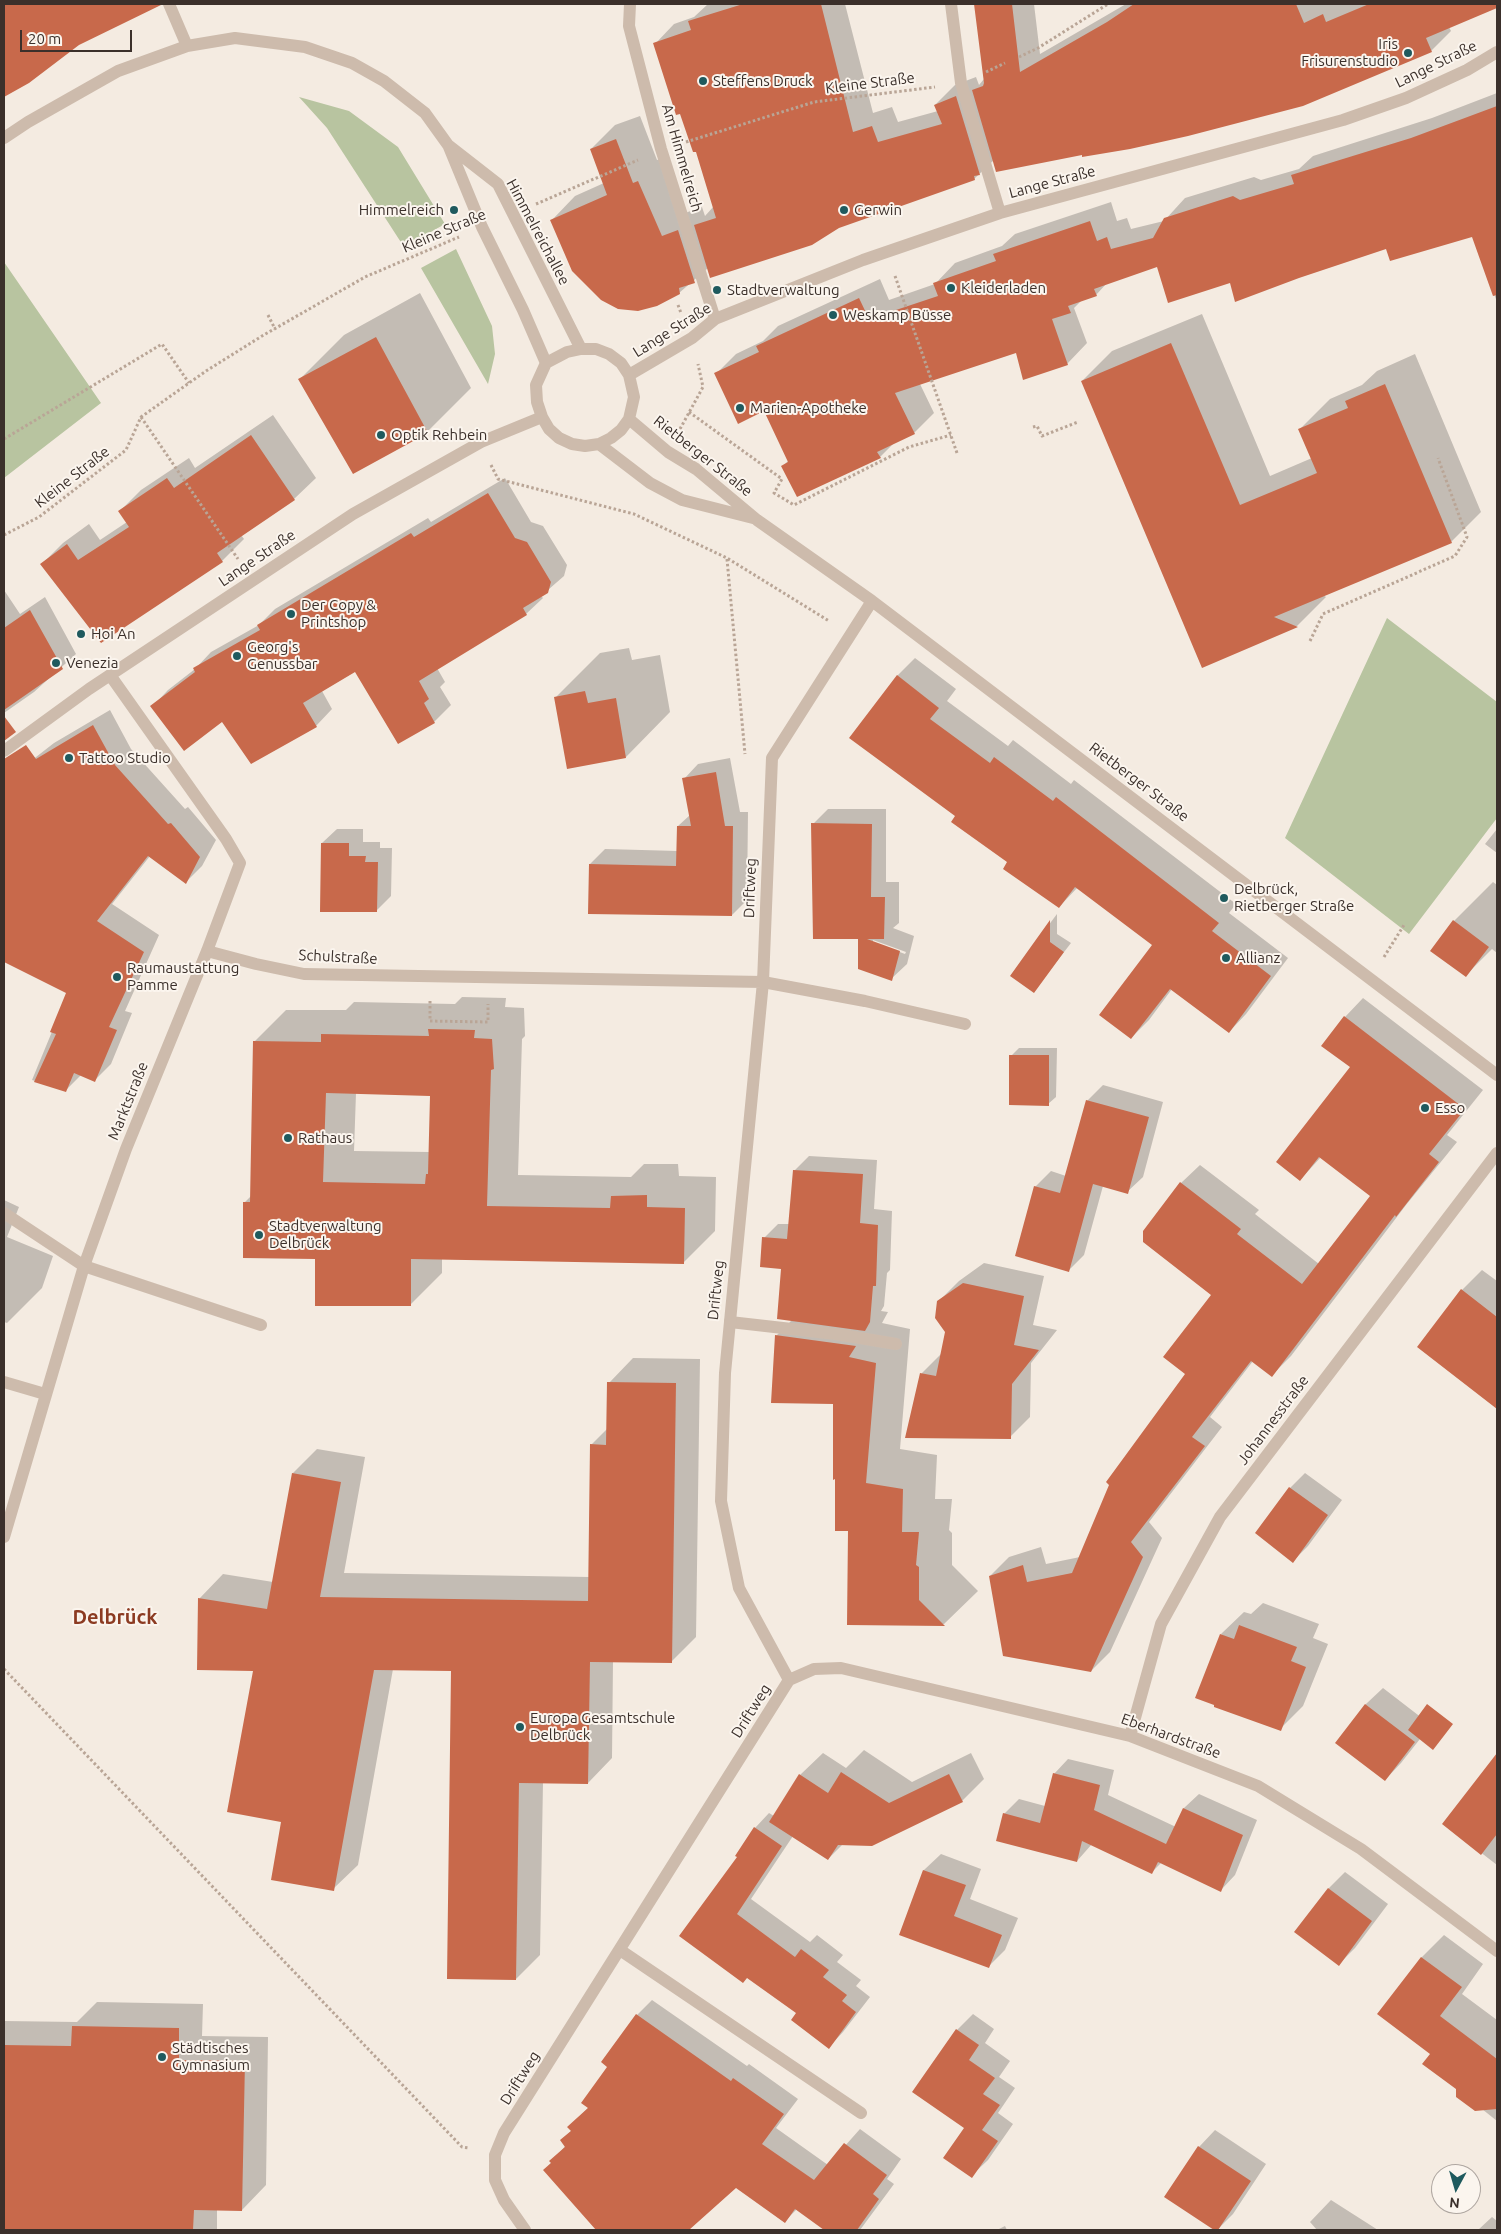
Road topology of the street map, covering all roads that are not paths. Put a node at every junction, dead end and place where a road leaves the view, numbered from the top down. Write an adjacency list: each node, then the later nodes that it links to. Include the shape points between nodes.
1 (170, 4): 4 (street)
2 (630, 4): 9 (street, Am Himmelreich, via 629,26 661,149)
3 (951, 4): 8 (street, via 961,83)
4 (187, 46): 6 (street, Himmelreichallee, via 118,71); 7 (street, Himmelreichallee, via 235,38 305,47 352,63 384,81 425,113)
5 (1497, 52): 8 (street, Lange Straße, via 1467,70 1406,98 1343,120)
6 (4, 138)
7 (448, 145): 10 (street, Himmelreichallee, via 498,184); 11 (street, Himmelreichallee, via 482,227 524,310)
8 (1000, 213): 9 (street, Lange Straße, via 887,252)
9 (715, 319): 12 (street, Lange Straße, via 692,338)
10 (581, 349): 11 (street, Lange Straße); 12 (street, Lange Straße, via 596,349 610,354)
11 (546, 363): 13 (street, via 536,385)
12 (629, 375): 14 (street, Lange Straße, via 634,397)
13 (542, 417): 15 (street, via 559,438 572,444); 18 (street, Lange Straße, via 481,442 353,514)
14 (629, 419): 15 (street, via 622,430); 16 (street, Rietberger Straße, via 668,452 696,468)
15 (598, 444): 16 (street, Rietberger Straße, via 650,483 682,500)
16 (757, 520): 17 (street, Rietberger Straße)
17 (872, 601): 21 (street, Driftweg, via 772,758); 23 (street, Rietberger Straße)
18 (110, 675): 19 (street, Lange Straße); 20 (street, via 240,863)
19 (4, 751)
20 (207, 951): 21 (street, Schulstraße, via 304,974); 26 (street, Marktstraße, via 126,1149)
21 (763, 982): 22 (street, Schulstraße); 27 (street, Driftweg)
22 (965, 1024)
23 (1497, 1075)
24 (1497, 1153): 34 (street, Johannesstraße, via 1220,1517 1161,1624)
25 (4, 1213): 26 (street)
26 (84, 1266): 28 (street); 31 (street, Marktstraße)
27 (730, 1322): 29 (street); 33 (street, Driftweg, via 721,1501 738,1588)
28 (261, 1325)
29 (896, 1344)
30 (4, 1382): 31 (street)
31 (45, 1394): 32 (street, Marktstraße)
32 (4, 1538)
33 (789, 1680): 34 (street, Eberhardstraße, via 814,1669 841,1668); 35 (street, Driftweg)
34 (1130, 1736): 36 (street, Eberhardstraße, via 1258,1786 1361,1849)
35 (620, 1950): 37 (street); 38 (street, Driftweg, via 504,2134 495,2155 495,2180 504,2200)
36 (1497, 1951)
37 (861, 2113)
38 (525, 2230)

